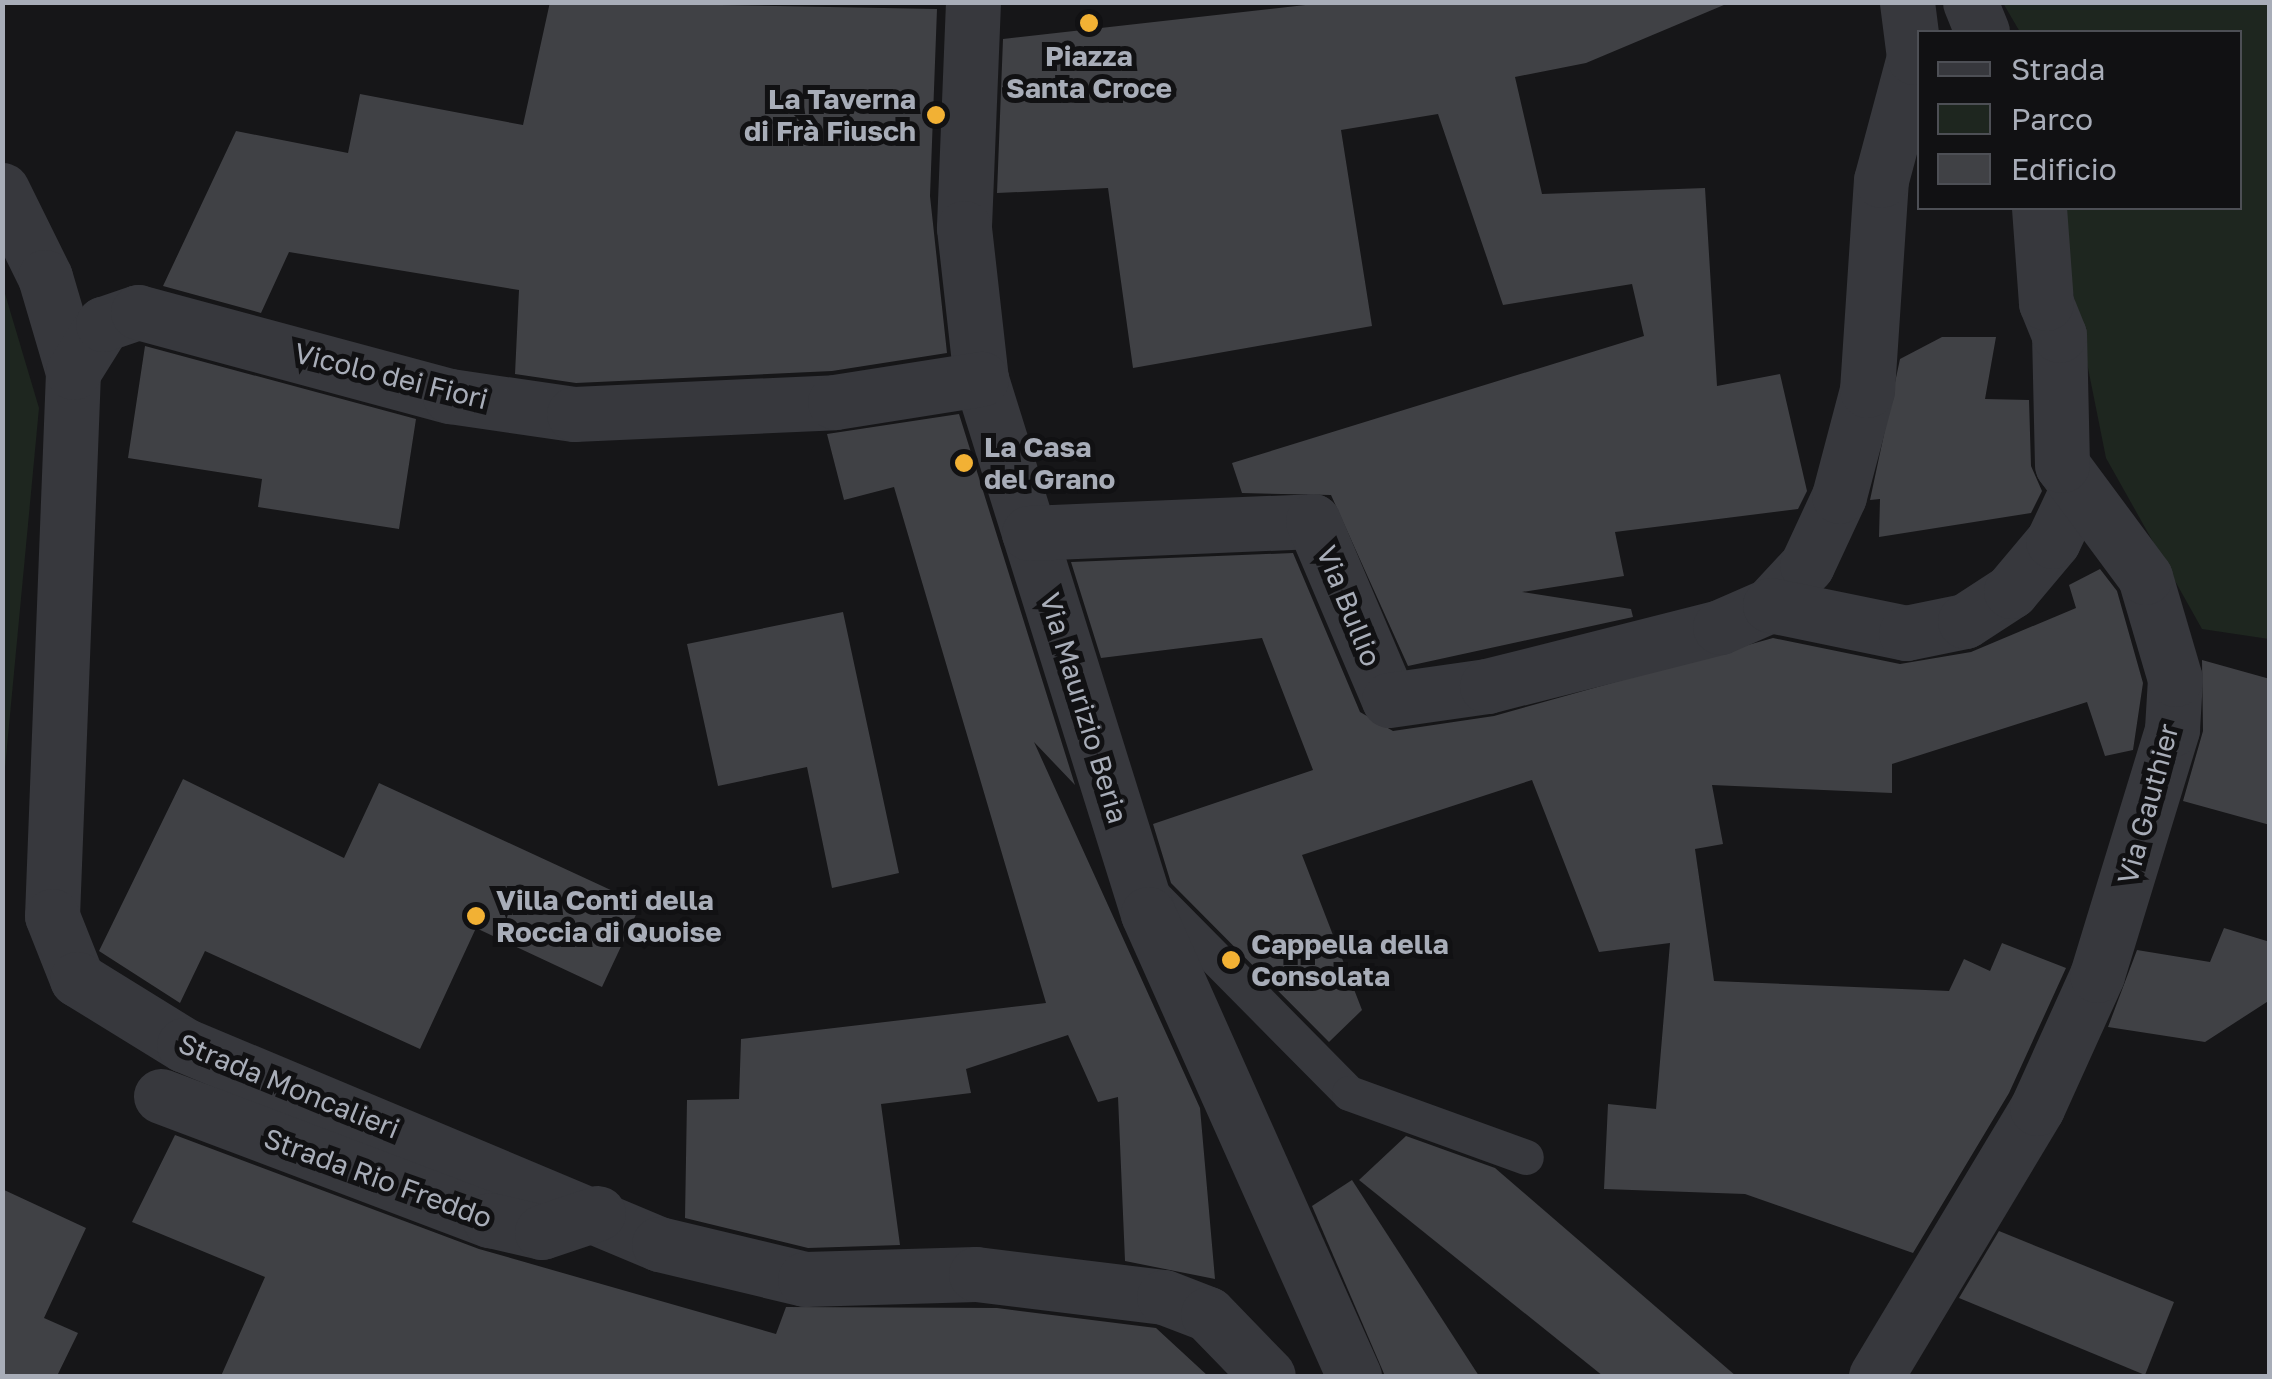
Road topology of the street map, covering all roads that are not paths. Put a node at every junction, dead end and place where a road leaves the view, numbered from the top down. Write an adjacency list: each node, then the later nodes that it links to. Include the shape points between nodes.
1 (1907, 2): 11 (street, Via Bullio, via 1914,57 1882,180 1867,390 1839,496 1807,565)
2 (1970, 2): 4 (street)
3 (976, 3): 8 (street, Via Maurizio Beria, via 964,228)
4 (1981, 30)
5 (2, 190): 7 (street, Strada Moncalieri, via 46,277)
6 (2039, 210): 9 (street, via 2046,303 2059,335 2055,428)
7 (73, 372): 8 (street, Vicolo dei Fiori, via 102,324 138,312 450,396 574,414 834,402); 15 (street, Strada Moncalieri, via 57,948 105,1003 184,1045)
8 (981, 379): 10 (street, Via Maurizio Beria)
9 (2075, 494): 11 (street, via 2053,541 2011,591 1966,622 1906,633); 18 (street, Via Gauthier, via 2110,524 2145,577 2175,678 2172,729 2097,975 2037,1108)
10 (1029, 533): 11 (street, Via Bullio, via 1313,521 1390,700 1488,686 1720,627); 12 (street, Via Maurizio Beria)
11 (1770, 605)
12 (1137, 878): 14 (lane, via 1349,1093); 17 (street, Via Maurizio Beria)
13 (161, 1096): 15 (street, Strada Rio Freddo, via 490,1220 542,1232)
14 (1526, 1157)
15 (598, 1213): 16 (street, Strada Moncalieri, via 659,1244 805,1279 976,1274 1164,1297 1208,1314)
16 (1268, 1376)
17 (1354, 1376)
18 (1876, 1376)

